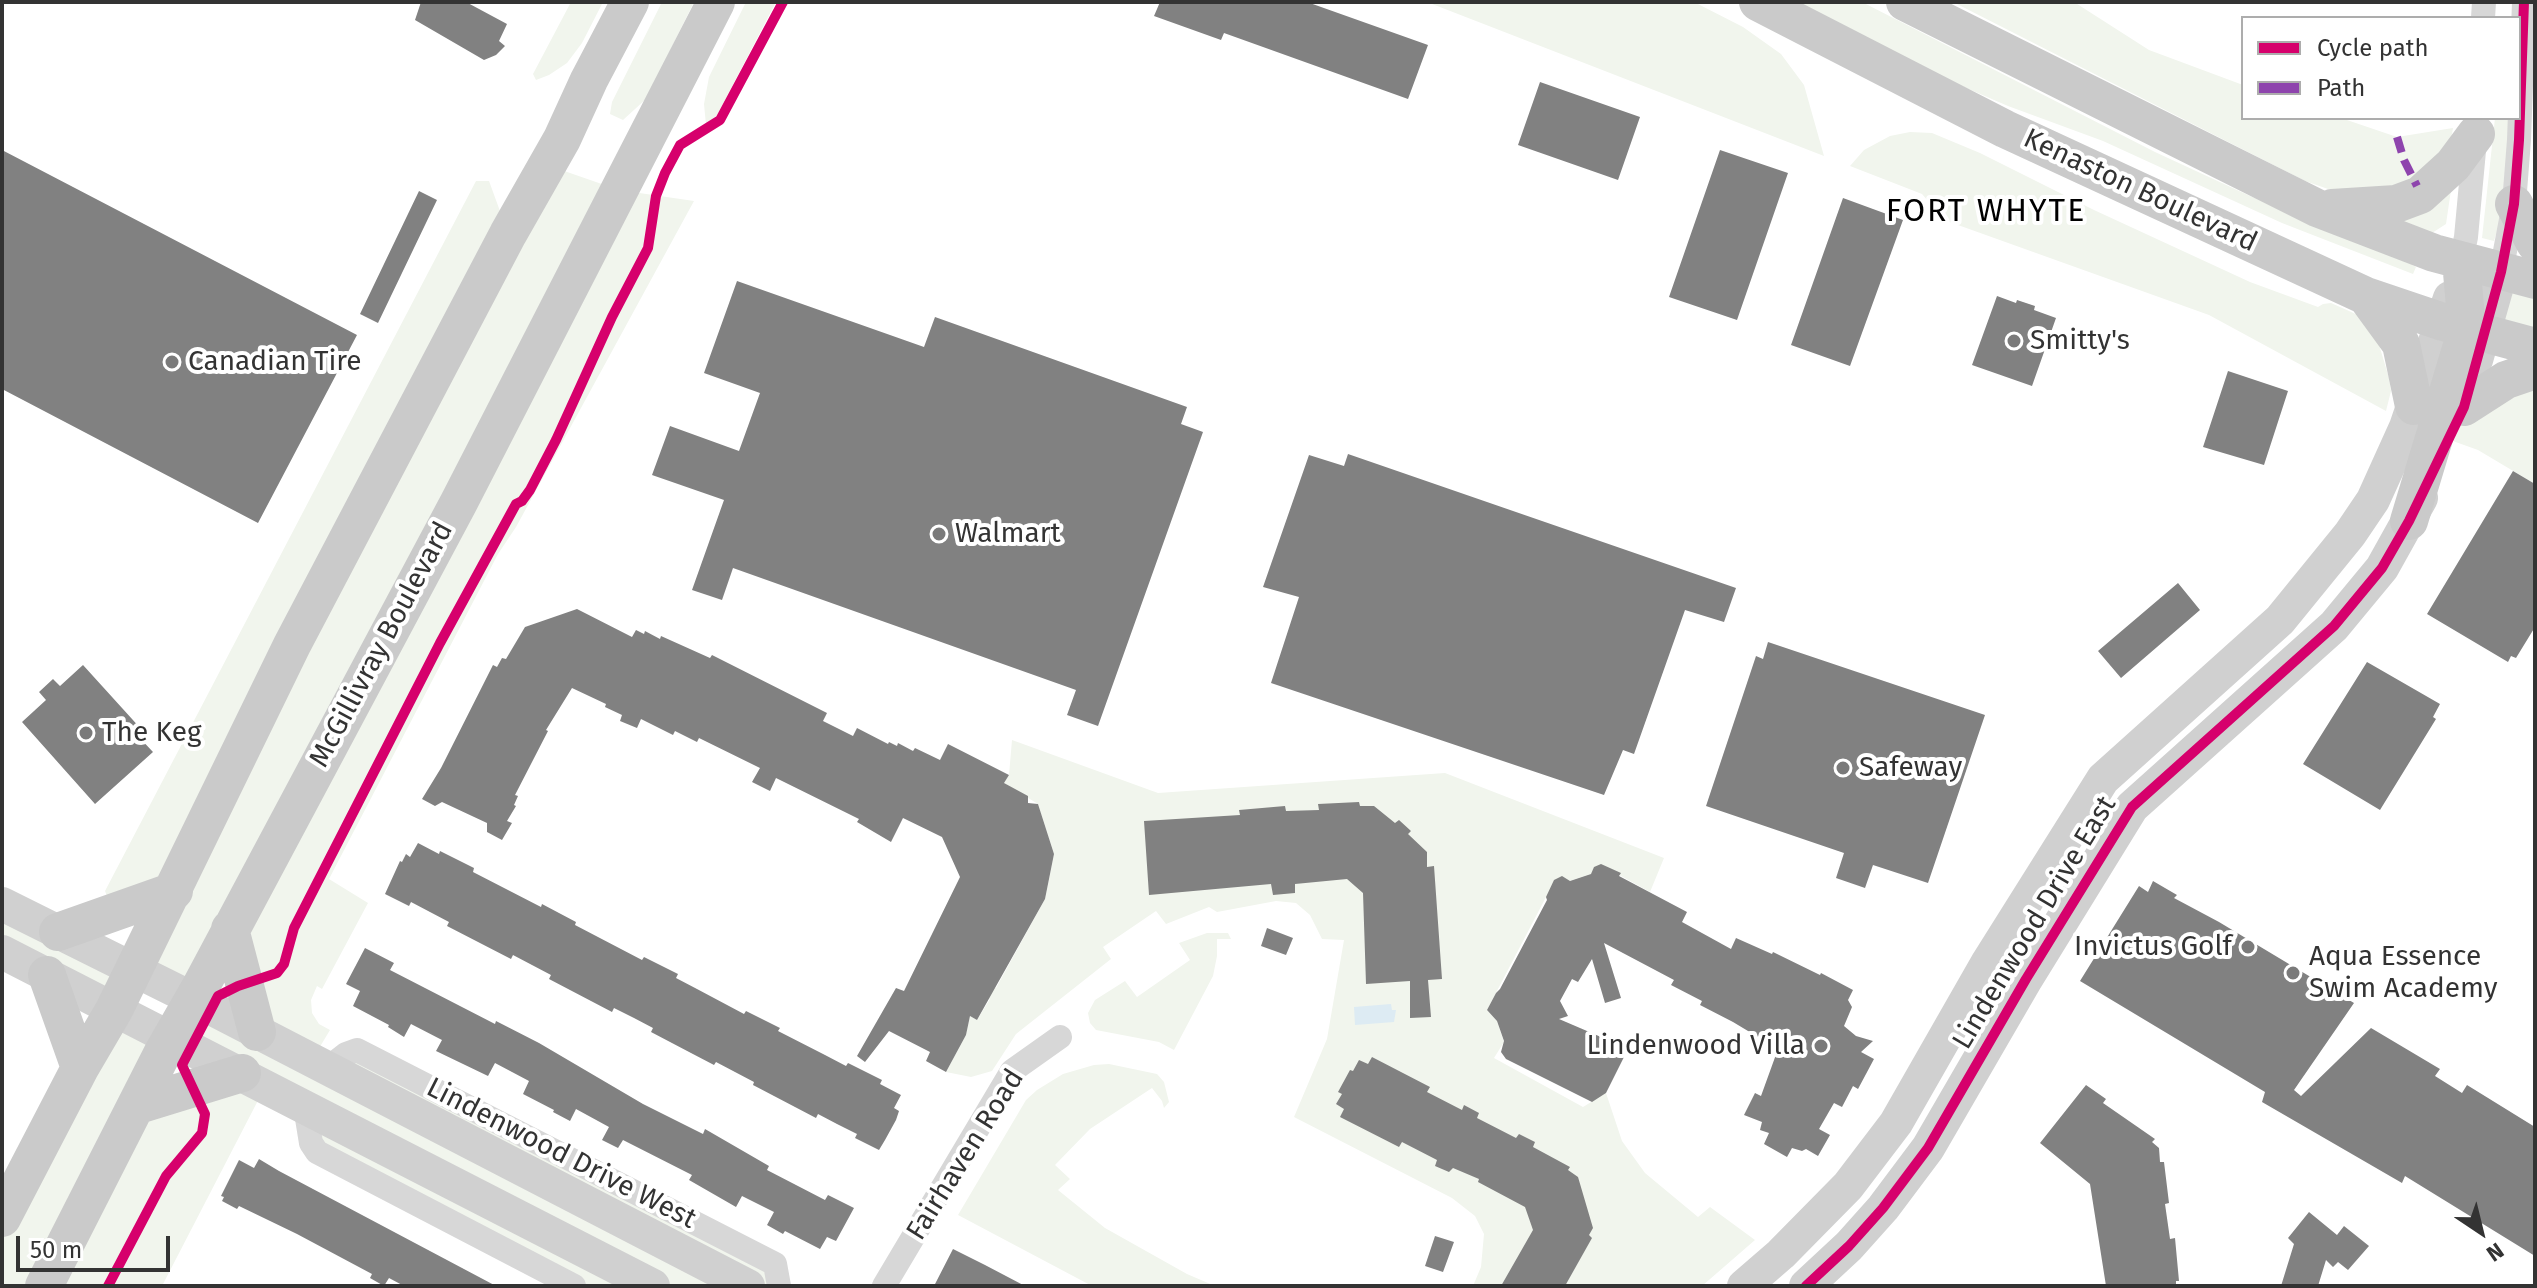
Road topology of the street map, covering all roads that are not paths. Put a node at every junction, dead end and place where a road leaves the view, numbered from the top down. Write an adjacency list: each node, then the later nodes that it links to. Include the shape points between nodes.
1 (630, 2): 21 (main road, via 299,631)
2 (716, 2): 23 (main road, McGillivray Boulevard, via 459,502)
3 (1758, 2): 14 (main road, Kenaston Boulevard, via 1993,123)
4 (1905, 2): 10 (main road)
5 (2524, 2): 6 (street)
6 (2521, 85)
7 (2520, 120): 9 (street)
8 (2476, 126): 10 (main road, via 2453,165 2420,195 2396,204); 12 (street)
9 (2514, 204): 11 (main road); 13 (street)
10 (2317, 208): 12 (main road)
11 (2535, 243)
12 (2461, 261): 13 (main road); 15 (main road)
13 (2518, 276): 15 (street, Lindenwood Drive East)
14 (2366, 296): 15 (main road, Kenaston Boulevard); 18 (main road, via 2401,344)
15 (2465, 328): 16 (main road, Kenaston Boulevard); 18 (street, Lindenwood Drive East); 19 (street, Lindenwood Drive East); 20 (main road)
16 (2535, 347)
17 (2535, 370): 19 (main road, via 2506,380)
18 (2414, 406): 45 (street, Lindenwood Drive East, via 2373,500 2330,561 2280,620 2103,779 1988,962 1896,1123 1848,1186)
19 (2464, 407): 20 (street, Lindenwood Drive East)
20 (2409, 521): 46 (street, Lindenwood Drive East, via 2382,568 2334,626 2132,807 1928,1148 1883,1208)
21 (174, 891): 24 (main road); 26 (main road)
22 (2, 904): 24 (street, Lindenwood Drive West)
23 (230, 929): 28 (main road, McGillivray Boulevard); 30 (main road)
24 (58, 932): 26 (street, Lindenwood Drive West)
25 (2, 952): 27 (street)
26 (134, 970): 28 (street, Lindenwood Drive West); 29 (main road)
27 (47, 975): 29 (street); 33 (main road)
28 (193, 999): 30 (street, Lindenwood Drive West); 32 (main road, McGillivray Boulevard)
29 (114, 1010): 32 (street); 33 (main road)
30 (257, 1032): 34 (street, Lindenwood Drive West)
31 (1060, 1037): 44 (street, Fairhaven Road, via 1012,1071)
32 (170, 1039): 35 (street); 36 (main road, McGillivray Boulevard)
33 (80, 1068): 38 (main road)
34 (328, 1068): 42 (street, Lindenwood Drive West); 43 (street, Lindenwood Drive West, via 357,1050 775,1264)
35 (242, 1073): 36 (main road); 37 (street)
36 (138, 1105): 39 (main road, McGillivray Boulevard)
37 (305, 1106): 40 (street, via 317,1152); 41 (street)
38 (2, 1218)
39 (44, 1286)
40 (574, 1286)
41 (653, 1286)
42 (748, 1286)
43 (779, 1286)
44 (884, 1286)
45 (1744, 1286)
46 (1806, 1286)

